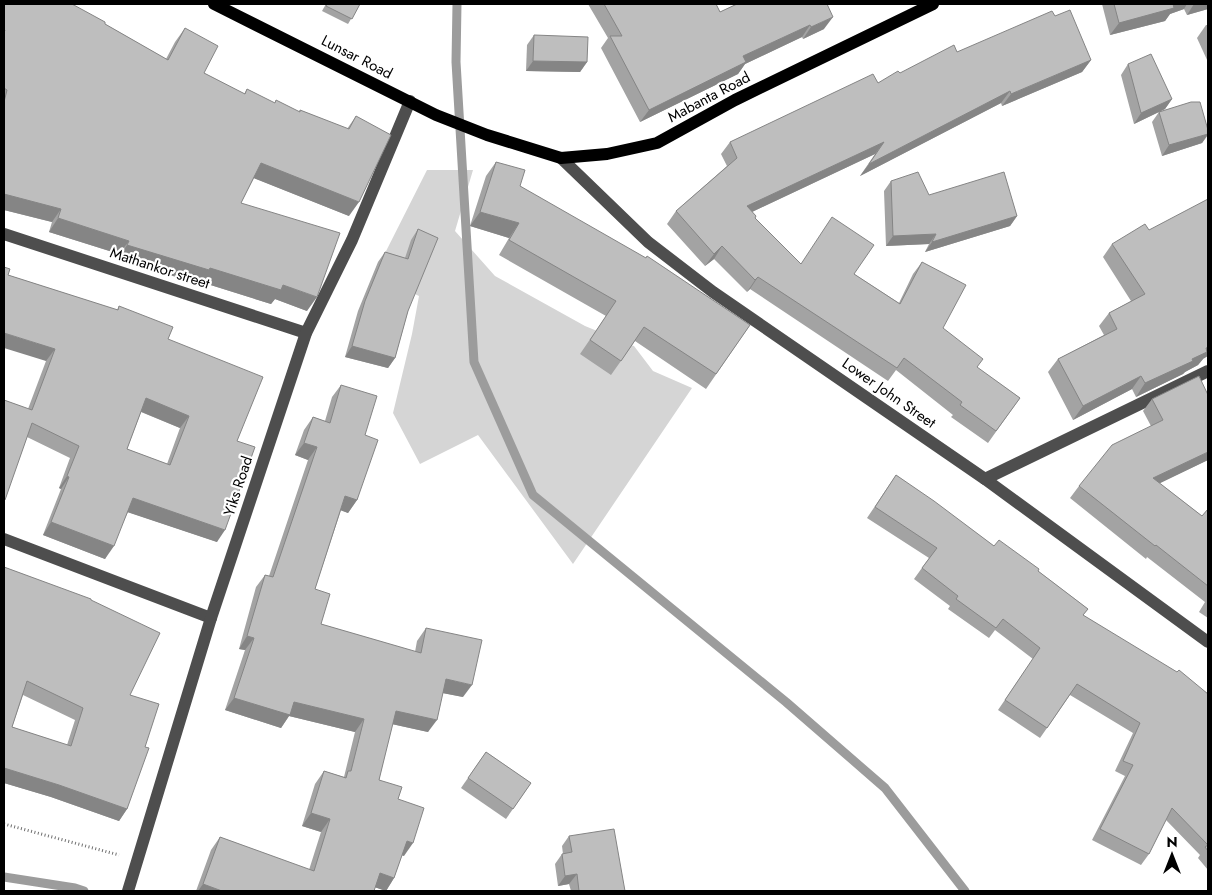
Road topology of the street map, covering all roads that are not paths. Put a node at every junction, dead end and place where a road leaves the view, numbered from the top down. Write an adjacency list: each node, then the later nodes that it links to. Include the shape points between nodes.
1 (214, 4): 3 (main road, Lunsar Road)
2 (933, 4): 5 (main road, Mabanta Road, via 735,100 656,144 607,154)
3 (410, 101): 4 (main road, Lunsar Road); 7 (street, Yiks Road, via 352,240)
4 (487, 135): 5 (main road, Mabanta Road)
5 (561, 158): 9 (street, Lower John Street, via 648,242 713,292)
6 (4, 234): 7 (street, Mathankor street)
7 (306, 334): 11 (street, Yiks Road)
8 (1208, 371): 9 (street)
9 (985, 478): 12 (street, Lower John Street)
10 (4, 539): 11 (street)
11 (211, 618): 13 (street, Yiks Road)
12 (1208, 642)
13 (128, 891)

